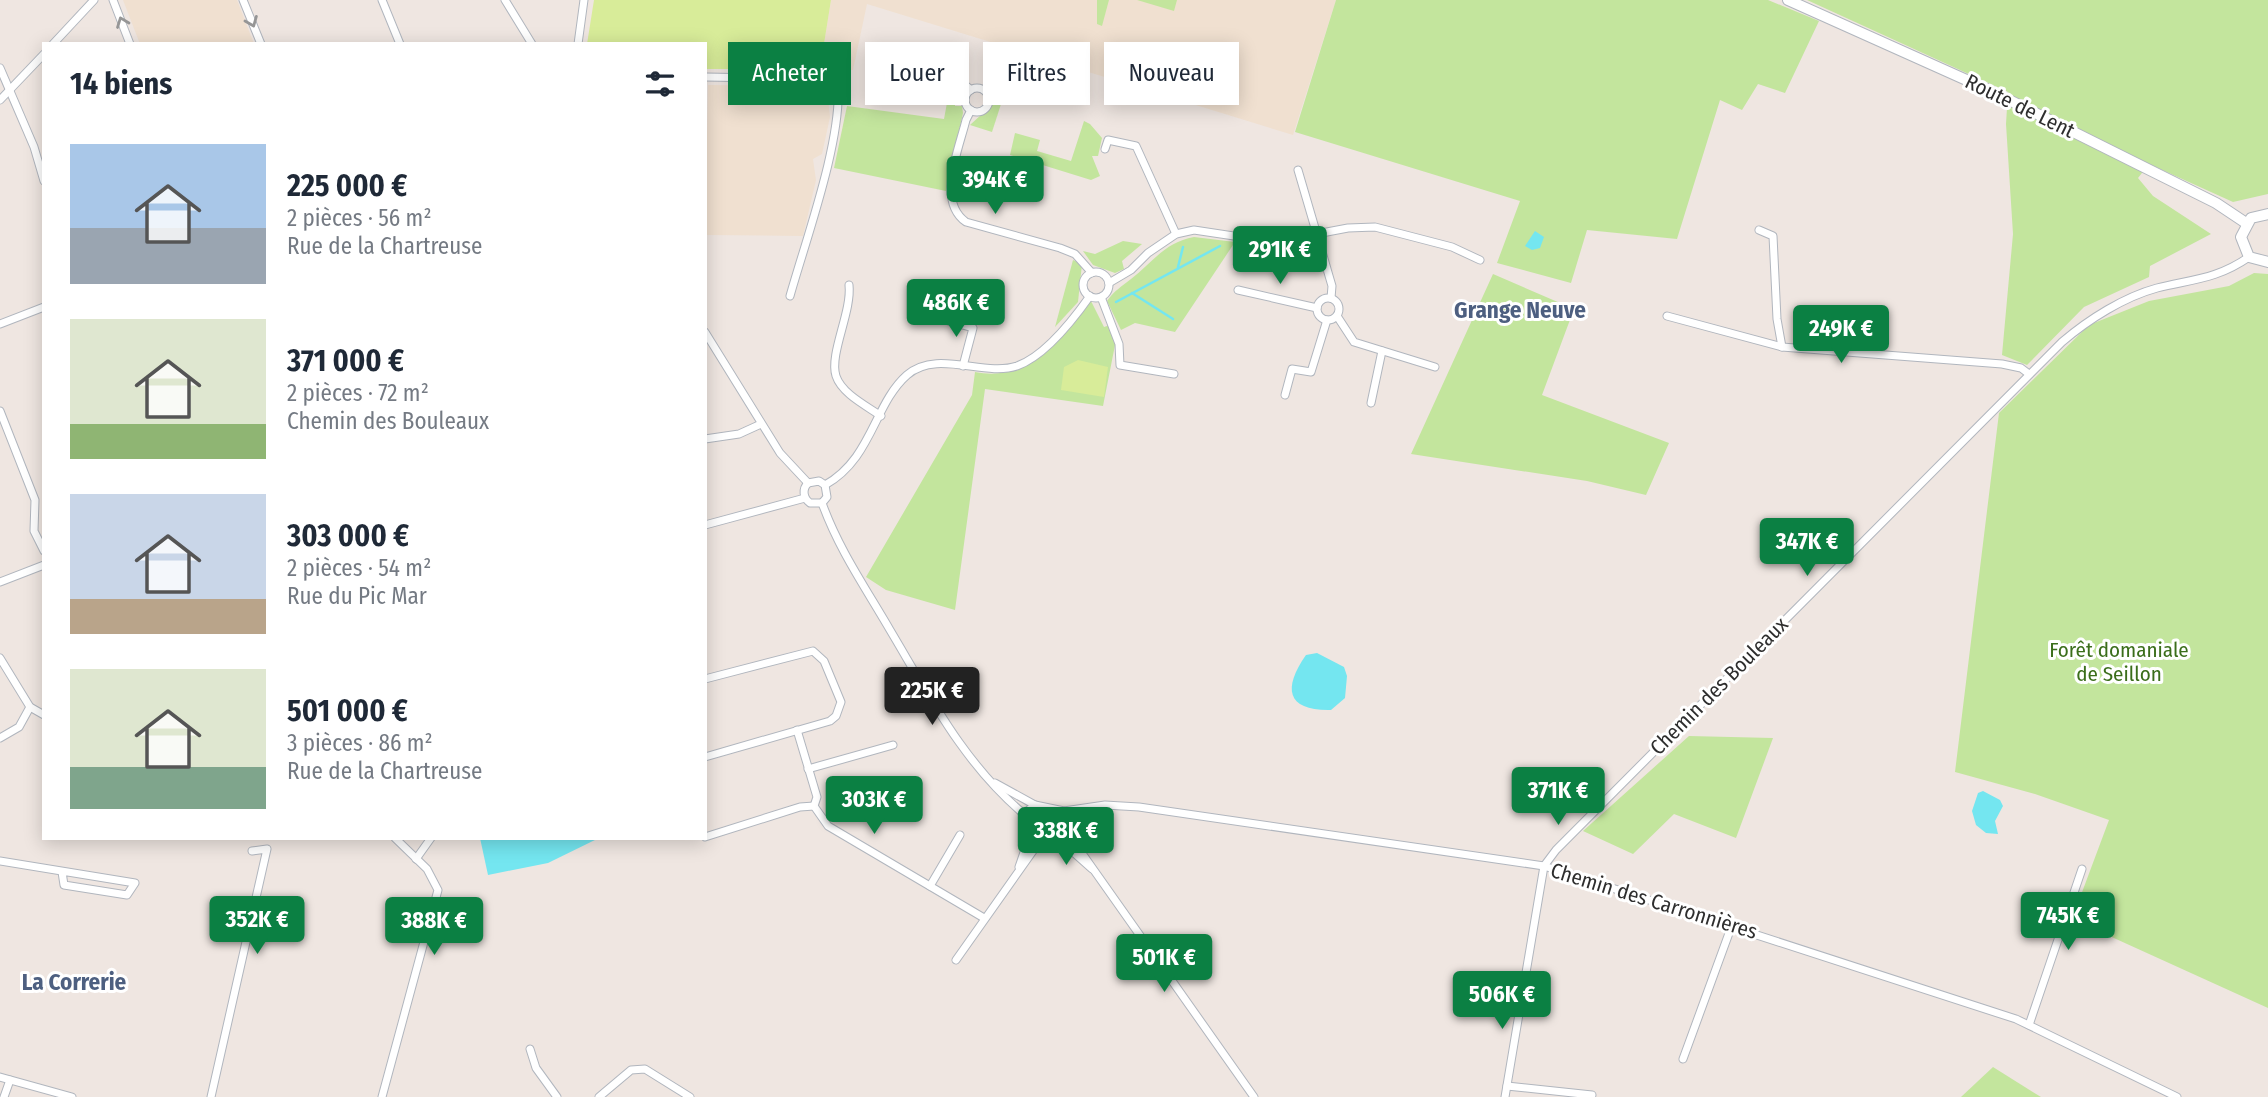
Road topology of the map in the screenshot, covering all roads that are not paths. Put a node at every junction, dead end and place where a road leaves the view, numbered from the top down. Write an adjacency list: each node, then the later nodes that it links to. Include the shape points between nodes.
1 (94, 0): 8 (street)
2 (113, 0): 9 (street, one-way to 2)
3 (243, 0): 10 (street, one-way to 10)
4 (382, 0): 11 (street)
5 (505, 0): 12 (street)
6 (584, 0): 13 (street)
7 (1788, 0): 27 (street, Route de Lent, via 1997,94 2216,203)
8 (55, 42)
9 (129, 42)
10 (260, 42)
11 (399, 42)
12 (532, 42)
13 (578, 42)
14 (42, 56): 17 (street)
15 (0, 68): 17 (street)
16 (707, 78): 38 (street, via 825,79 838,84 839,103 825,169)
17 (10, 90): 20 (street); 25 (street)
18 (971, 90): 19 (street); 22 (street, via 965,100)
19 (983, 91)
20 (0, 100)
21 (987, 105): 22 (street, via 983,110)
22 (971, 110): 34 (street, via 950,190 958,217 1075,254)
23 (1105, 149): 29 (street, via 1108,140 1136,146)
24 (1298, 170): 30 (street)
25 (42, 174)
26 (2268, 214): 27 (street)
27 (2246, 223): 31 (street, via 2242,244)
28 (1759, 230): 50 (street, via 1773,236)
29 (1176, 234): 30 (street, via 1217,231 1274,242); 35 (street)
30 (1317, 235): 32 (street, via 1375,227 1452,247); 41 (street, via 1332,286)
31 (2249, 257): 33 (street); 55 (street, Chemin des Bouleaux, via 2214,277 2154,289 2098,315)
32 (1480, 260)
33 (2268, 262)
34 (1091, 273): 35 (street, via 1105,275); 39 (street, via 1083,285)
35 (1109, 283): 40 (street)
36 (849, 285): 59 (street, via 850,300 835,364 837,378)
37 (1238, 290): 43 (street)
38 (790, 296)
39 (1090, 296): 40 (street); 52 (street, via 1025,362 1003,368)
40 (1101, 297): 54 (street, via 1119,344 1120,365)
41 (1331, 298): 43 (street, via 1323,299); 44 (street, via 1339,307)
42 (42, 308): 48 (street)
43 (1317, 309): 47 (street)
44 (1337, 316): 47 (street); 51 (street, via 1353,342)
45 (1667, 316): 50 (street)
46 (938, 318): 52 (street, via 973,328)
47 (1326, 320): 56 (street, via 1311,372 1293,369)
48 (0, 324)
49 (707, 334): 60 (street)
50 (1782, 347): 55 (street, via 2003,364)
51 (1382, 351): 53 (street); 57 (street)
52 (963, 366): 59 (street, via 943,364 908,375)
53 (1435, 367)
54 (1174, 374)
55 (2029, 374): 97 (street, Chemin des Bouleaux)
56 (1285, 394)
57 (1371, 403)
58 (0, 411): 67 (street, via 35,500 34,531)
59 (881, 416): 63 (street, via 849,466)
60 (761, 424): 61 (street, via 739,434); 62 (street)
61 (707, 439)
62 (808, 483): 63 (street); 64 (street)
63 (825, 485): 65 (street, via 827,497)
64 (805, 498): 65 (street); 66 (street)
65 (822, 503): 79 (street, via 862,588)
66 (707, 524)
67 (42, 547)
68 (42, 566): 69 (street)
69 (0, 582)
70 (0, 658): 72 (street)
71 (707, 679): 74 (street, via 806,650 817,652 841,702 840,709 830,720)
72 (30, 707): 73 (street); 75 (street, via 19,727)
73 (42, 714)
74 (797, 730): 77 (street); 78 (street)
75 (0, 738)
76 (892, 745): 78 (street)
77 (707, 756)
78 (808, 769): 82 (street, via 817,797)
79 (980, 773): 80 (street, Chemin des Carronnières); 84 (street)
80 (1034, 805): 83 (street, Chemin des Carronnières); 84 (street)
81 (1105, 805): 83 (street, Chemin des Carronnières); 85 (street); 97 (street, Chemin des Carronnières)
82 (814, 806): 91 (street); 102 (street, via 828,826)
83 (1064, 811): 85 (street)
84 (1026, 815): 86 (street, via 1025,825)
85 (1072, 820): 87 (street)
86 (1031, 832): 88 (street); 100 (street)
87 (1067, 832): 90 (street); 101 (street)
88 (1045, 834): 90 (street); 100 (street)
89 (960, 835): 102 (street)
90 (1055, 836): 101 (street)
91 (707, 837)
92 (397, 840): 95 (street)
93 (430, 840): 95 (street)
94 (252, 851): 116 (street, via 267,849)
95 (416, 859): 117 (street, via 439,890)
96 (0, 861): 99 (street)
97 (1544, 866): 104 (street, Chemin des Carronnières); 111 (street)
98 (2081, 869): 106 (street)
99 (62, 872): 99 (street, via 64,886 127,895 135,883)
100 (1017, 874): 103 (street)
101 (1098, 874): 121 (street)
102 (930, 886): 103 (street)
103 (984, 918): 105 (street)
104 (1732, 925): 106 (street, Chemin des Carronnières); 108 (street)
105 (956, 960)
106 (2029, 1025): 112 (street, Chemin des Carronnières)
107 (530, 1049): 118 (street, via 536,1068)
108 (1683, 1059)
109 (0, 1077): 110 (street)
110 (10, 1080): 114 (street); 115 (street)
111 (1507, 1086): 113 (street); 122 (street)
112 (2154, 1087): 123 (street); 124 (street, Chemin des Carronnières)
113 (1592, 1096)
114 (4, 1097)
115 (72, 1097)
116 (211, 1097)
117 (382, 1097)
118 (557, 1097)
119 (599, 1097): 120 (street, via 631,1070 645,1069)
120 (690, 1097)
121 (1254, 1097)
122 (1505, 1097)
123 (2150, 1097)
124 (2177, 1097)

